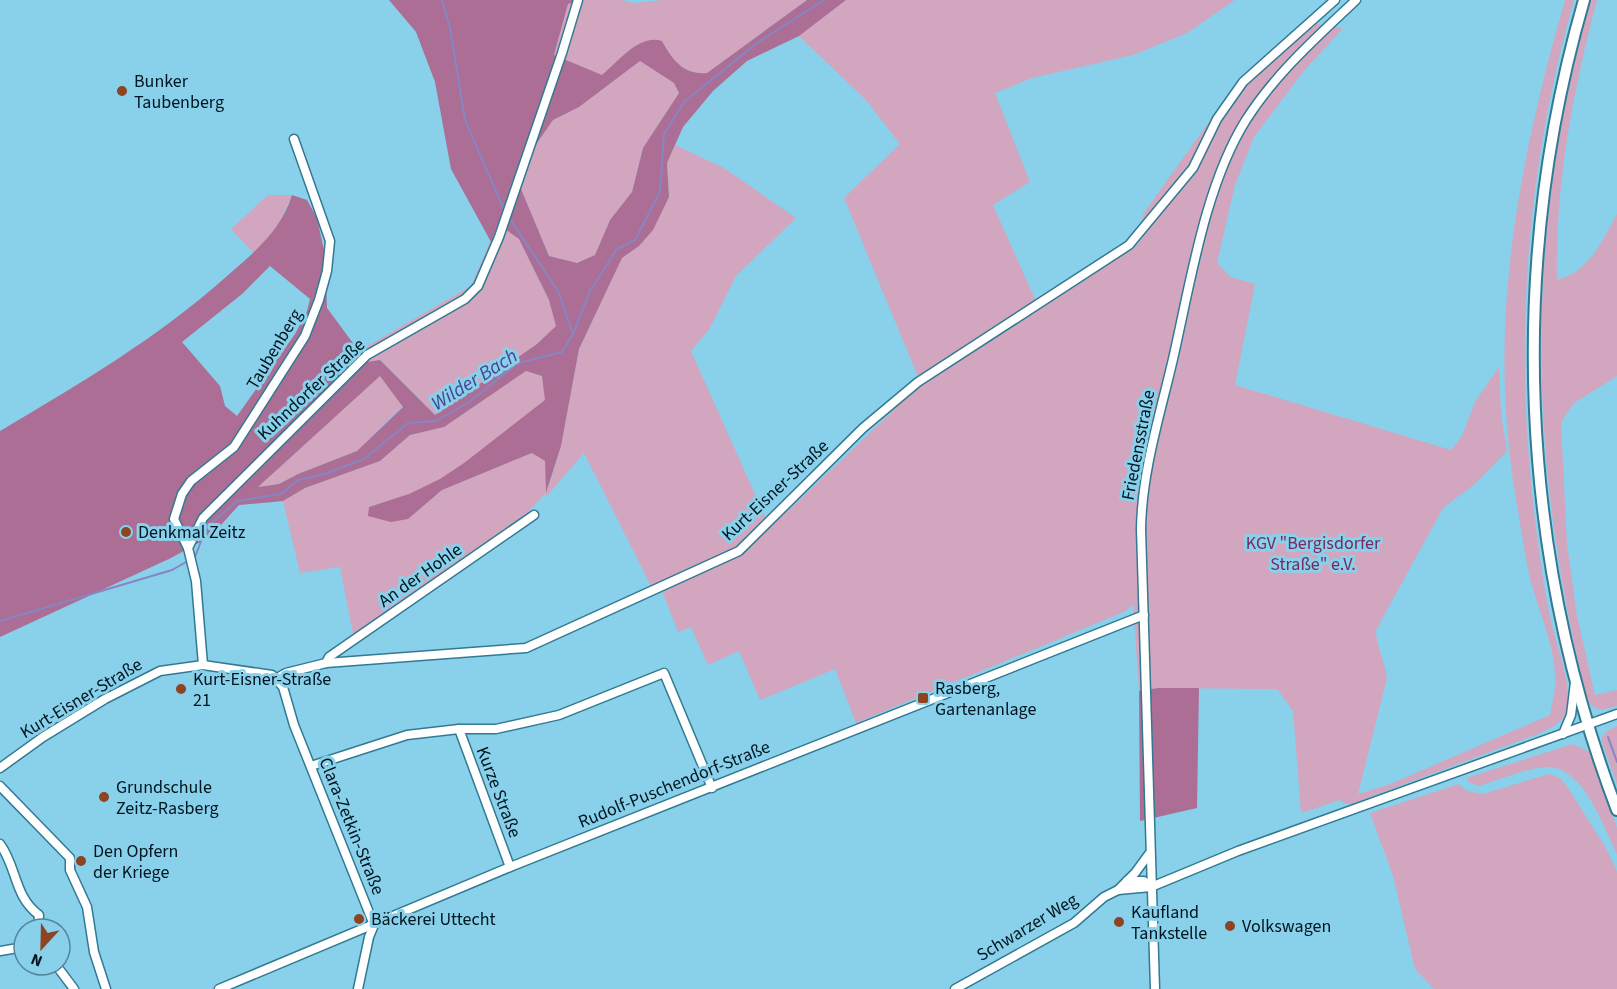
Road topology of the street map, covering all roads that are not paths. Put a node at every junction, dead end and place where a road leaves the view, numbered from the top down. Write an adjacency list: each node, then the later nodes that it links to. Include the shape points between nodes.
1 (578, 0): 7 (street, Kuhndorfer Straße, via 518,187 478,286 465,299 367,355 213,505 203,518)
2 (1335, 0): 9 (street, Kurt-Eisner-Straße, via 1243,82 1217,119 1193,168 1129,245 918,382 863,428 739,551 526,648)
3 (1356, 0): 8 (street, Friedensstraße, via 1268,90 1245,121 1215,190 1145,476)
4 (1584, 0): 12 (main road, via 1550,149 1539,229 1533,345 1540,490 1554,584)
5 (294, 139): 7 (street, Taubenberg, via 330,241 327,271 305,336 234,447 199,472 182,494 174,519)
6 (534, 515): 9 (street, An der Hohle)
7 (190, 554): 10 (street)
8 (1144, 615): 20 (street, Rudolf-Puschendorf-Straße); 23 (street, Friedensstraße)
9 (326, 663): 11 (street, Kurt-Eisner-Straße)
10 (203, 665): 11 (street, Kurt-Eisner-Straße, via 264,672); 18 (street, Kurt-Eisner-Straße, via 150,675 43,737)
11 (277, 678): 17 (street, Clara-Zetkin-Straße)
12 (1575, 682): 14 (main road); 16 (street, via 1571,715)
13 (1617, 714): 14 (street, Schwarzer Weg)
14 (1587, 725): 16 (street, Schwarzer Weg); 21 (main road)
15 (459, 729): 17 (street, via 395,738); 20 (street, via 496,729 559,715 664,673); 24 (street, Kurze Straße)
16 (1563, 734): 26 (street, Schwarzer Weg, via 1238,851)
17 (311, 766): 29 (street, Clara-Zetkin-Straße)
18 (0, 768)
19 (0, 786): 30 (street, via 70,858 70,870 87,907 94,952)
20 (712, 788): 24 (street, Rudolf-Puschendorf-Straße)
21 (1617, 810)
22 (0, 844): 28 (street, via 25,904)
23 (1149, 854): 25 (street); 26 (street, Friedensstraße)
24 (510, 867): 29 (street, Rudolf-Puschendorf-Straße)
25 (1128, 881): 26 (street, via 1144,881); 27 (street)
26 (1151, 887): 27 (street, Schwarzer Weg); 34 (street, Friedensstraße)
27 (1118, 890): 33 (street, Schwarzer Weg, via 1074,923)
28 (39, 917)
29 (374, 926): 31 (street, Rudolf-Puschendorf-Straße); 32 (street)
30 (106, 989)
31 (219, 989)
32 (358, 989)
33 (955, 989)
34 (1155, 989)

